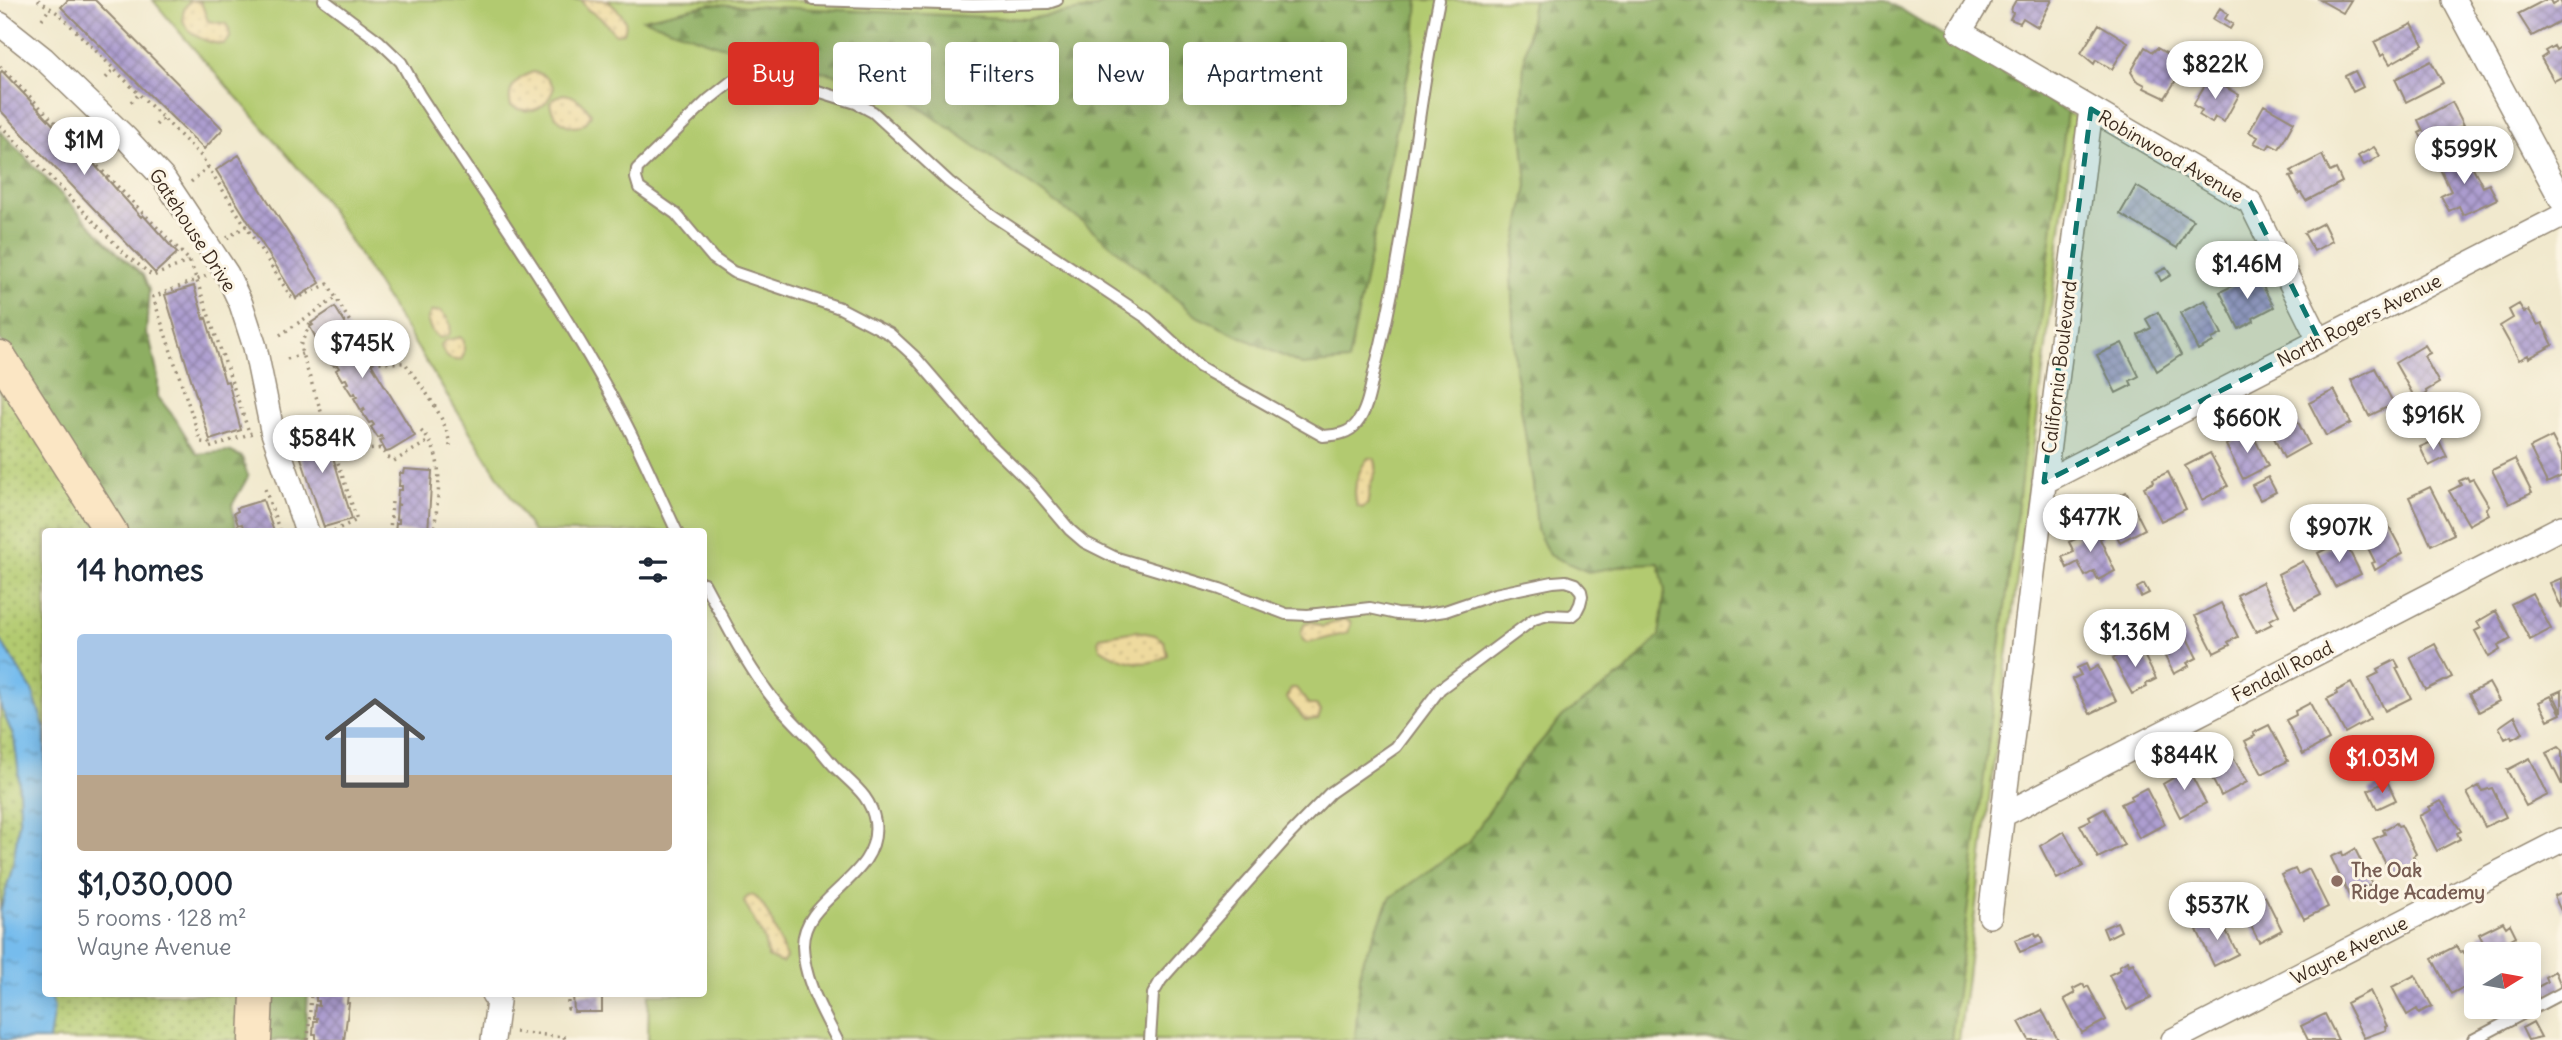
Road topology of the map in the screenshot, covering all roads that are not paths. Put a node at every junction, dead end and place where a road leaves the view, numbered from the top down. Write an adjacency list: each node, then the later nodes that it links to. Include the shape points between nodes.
1 (324, 0): 17 (lane, via 401,62 590,360)
2 (813, 0): 3 (lane, via 972,5)
3 (1057, 0)
4 (1439, 0): 29 (lane, via 1383,338 1359,422 1335,435 1324,436 1200,368 1147,318 992,215 882,119 856,103 784,80 752,75 732,81 637,169 639,188 676,214 713,258 733,272 840,308 890,334 1070,530 1114,557 1286,614 1370,608 1419,615 1553,582 1576,584 1581,591 1571,616 1534,619 1440,689 1396,747 1330,793 1291,832 1161,980 1153,994)
5 (1979, 0): 8 (street, Robinwood Avenue, via 1960,32)
6 (2454, 0): 9 (street)
7 (0, 24): 16 (street, Gatehouse Drive, via 44,60 164,178 227,274 255,347 272,430)
8 (2091, 109): 11 (street, Robinwood Avenue, via 2250,202); 13 (street, California Boulevard)
9 (2562, 201)
10 (2562, 216): 11 (street, North Rogers Avenue)
11 (2319, 340): 13 (street, North Rogers Avenue)
12 (0, 357): 15 (street)
13 (2044, 482): 19 (street, California Boulevard)
14 (2562, 527): 19 (street, Fendall Road)
15 (108, 528)
16 (306, 528)
17 (675, 528)
18 (707, 589): 28 (lane, via 765,689 855,784 872,809 875,823 870,853 808,924 803,943 812,990)
19 (2003, 815): 21 (street, California Boulevard)
20 (2562, 840): 25 (street, Wayne Avenue)
21 (1990, 916)
22 (2562, 993): 31 (lane)
23 (257, 997): 27 (street)
24 (497, 997): 26 (street)
25 (2208, 1032): 30 (street, Wayne Avenue)
26 (500, 1035)
27 (254, 1040)
28 (837, 1040)
29 (1150, 1040)
30 (2173, 1040)
31 (2473, 1040)

